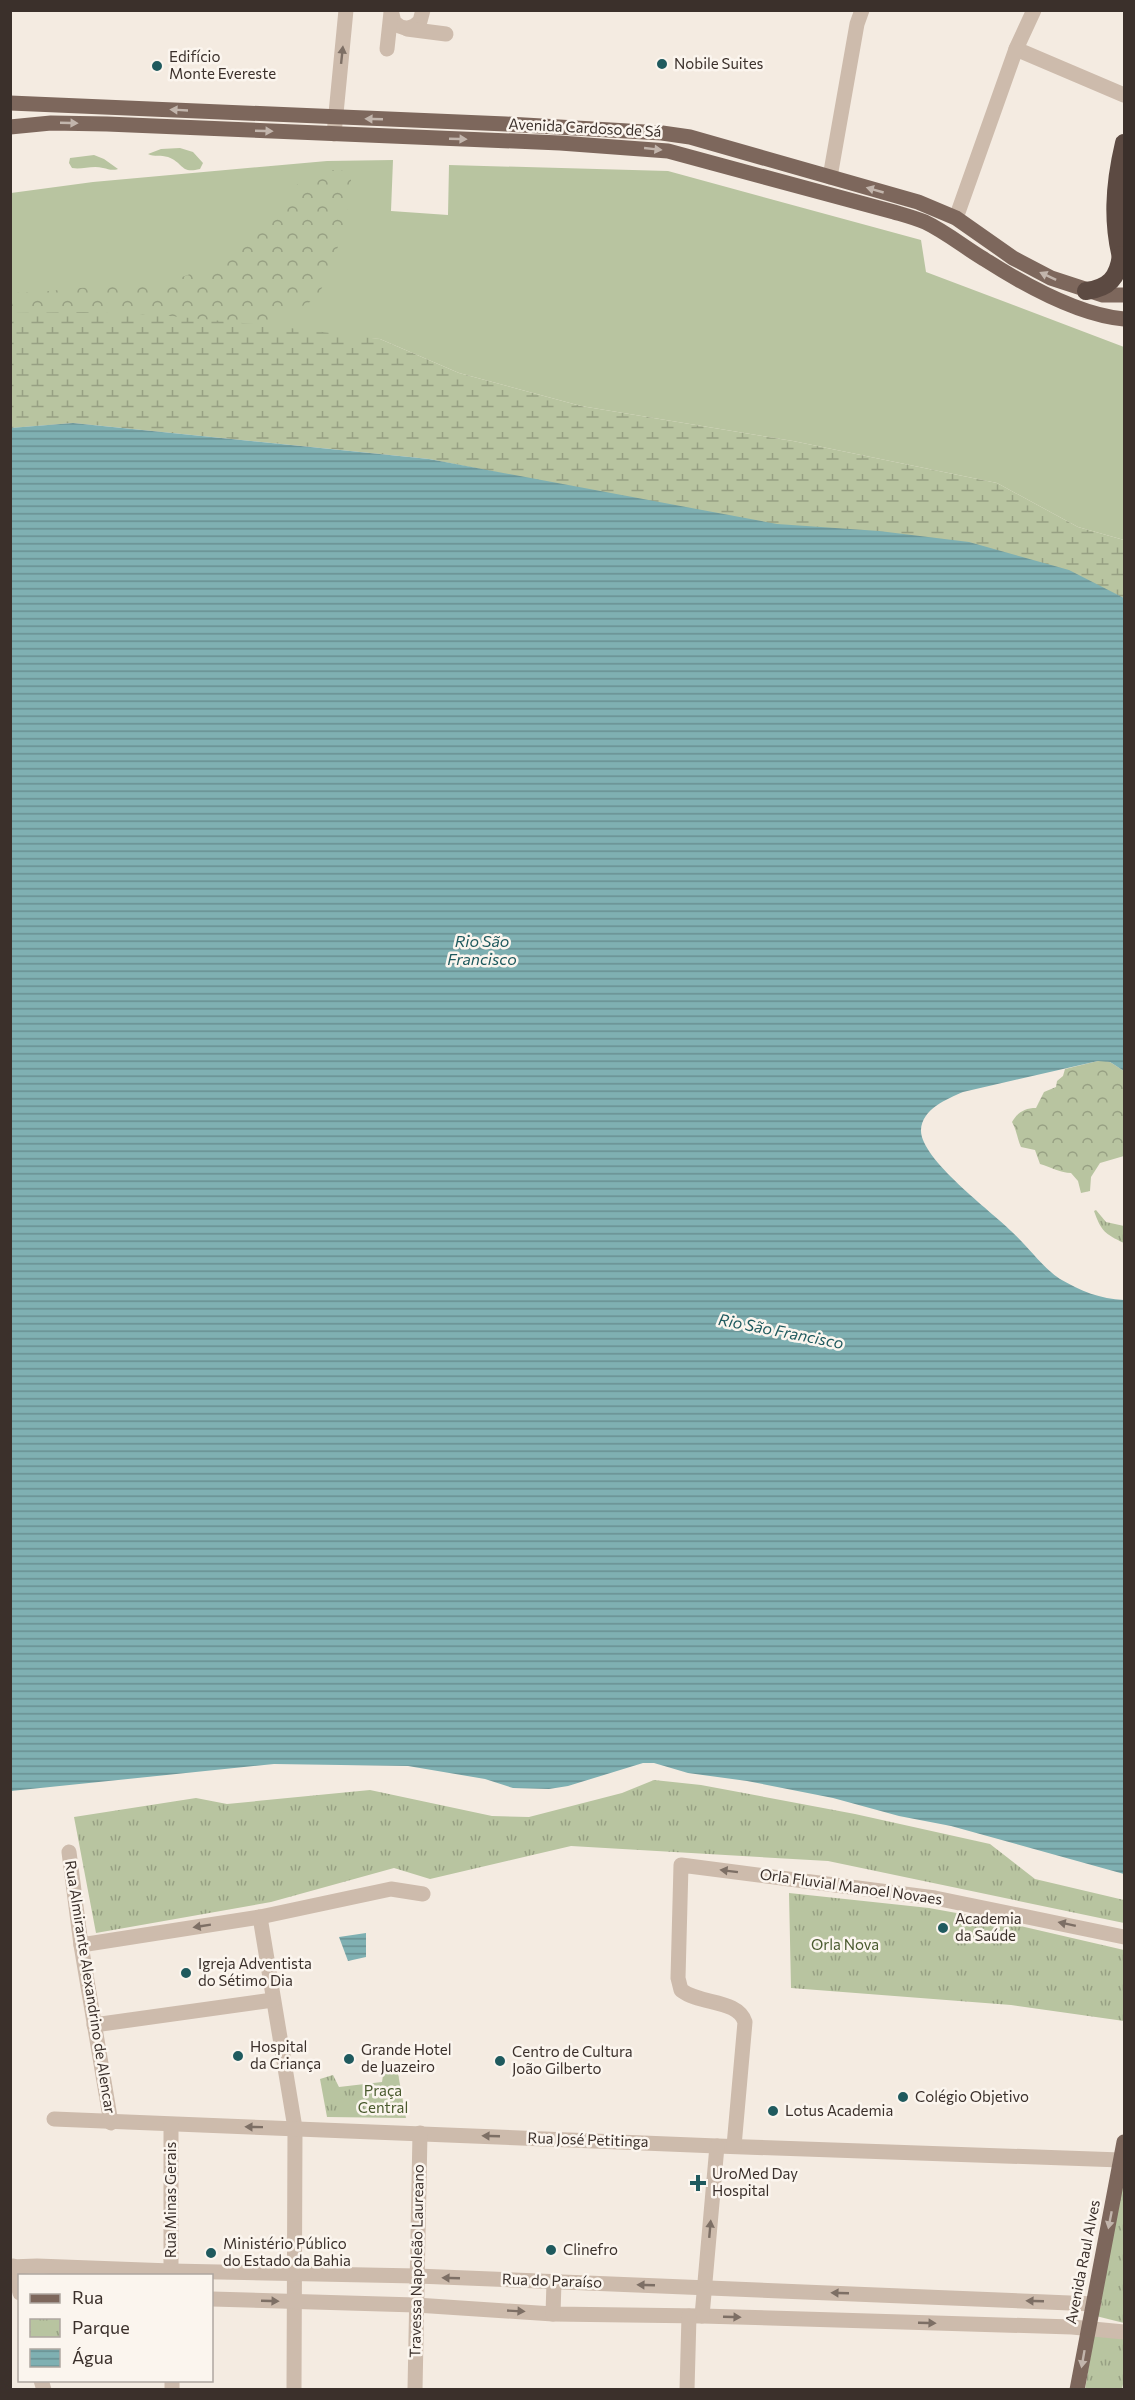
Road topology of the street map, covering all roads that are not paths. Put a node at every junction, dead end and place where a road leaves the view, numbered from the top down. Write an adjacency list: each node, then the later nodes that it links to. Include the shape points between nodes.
1 (346, 10): 12 (street, one-way to 1)
2 (423, 10): 6 (street, via 417,25)
3 (862, 10): 16 (street)
4 (1034, 10): 9 (street)
5 (391, 11): 6 (street, via 394,22); 8 (street)
6 (407, 29): 7 (street)
7 (446, 34)
8 (387, 49)
9 (1016, 49): 10 (street); 17 (street)
10 (1125, 95)
11 (10, 103): 12 (main road, Avenida Cardoso de Sá, one-way to 11)
12 (335, 118): 14 (street); 16 (main road, Avenida Cardoso de Sá, one-way to 12, via 690,137 662,133)
13 (10, 127): 14 (main road, Avenida Cardoso de Sá, one-way to 14, via 51,123)
14 (334, 134): 21 (main road, Avenida Cardoso de Sá, one-way to 21, via 644,148 692,155 924,222 1050,296 1099,315)
15 (1125, 143): 18 (highway, via 1115,209)
16 (830, 177): 17 (main road, Avenida Cardoso de Sá, one-way to 16, via 918,202)
17 (956, 218): 19 (main road, Avenida Cardoso de Sá, one-way to 17, via 1013,258)
18 (1123, 261): 19 (highway, via 1110,283)
19 (1086, 291): 20 (main road, Avenida Cardoso de Sá)
20 (1125, 295)
21 (1125, 319)
22 (69, 1852): 26 (street, Rua Almirante Alexandrino de Alencar)
23 (423, 1894): 24 (street, via 391,1889)
24 (260, 1917): 26 (street, one-way to 26); 27 (street)
25 (1125, 1937): 36 (street, Orla Fluvial Manoel Novaes, one-way to 36, via 935,1898 681,1865 681,1990 698,2000 733,2007 745,2022)
26 (81, 1945): 28 (street, Rua Almirante Alexandrino de Alencar)
27 (273, 2000): 28 (street); 32 (street)
28 (94, 2025): 30 (street, Rua Almirante Alexandrino de Alencar)
29 (54, 2119): 30 (street, Rua José Petitinga)
30 (111, 2123): 31 (street, Rua José Petitinga)
31 (171, 2125): 32 (street, Rua José Petitinga, one-way to 31); 39 (street, Rua Minas Gerais)
32 (295, 2128): 33 (street, Rua José Petitinga); 40 (street)
33 (420, 2133): 35 (street, Rua José Petitinga, one-way to 33); 41 (street, Travessa Napoleão Laureano)
34 (1125, 2142): 37 (main road, Avenida Raul Alves)
35 (717, 2146): 36 (street, Rua José Petitinga); 43 (street, one-way to 35)
36 (734, 2146): 37 (street, Rua José Petitinga)
37 (1121, 2160): 47 (main road, Avenida Raul Alves, one-way to 47)
38 (12, 2266): 39 (street, Rua do Paraíso); 44 (street)
39 (171, 2273): 40 (street, Rua do Paraíso)
40 (295, 2273): 41 (street, Rua do Paraíso); 46 (street)
41 (417, 2276): 42 (street, Rua do Paraíso, one-way to 41); 48 (street, Travessa Napoleão Laureano)
42 (554, 2282): 43 (street, Rua do Paraíso, one-way to 42); 49 (street)
43 (705, 2287): 47 (street, Rua do Paraíso, one-way to 43); 50 (street)
44 (18, 2289)
45 (213, 2299): 46 (street, Rua do Paraíso, one-way to 46)
46 (295, 2302): 48 (street, Rua do Paraíso); 53 (street)
47 (1094, 2304): 51 (main road, Avenida Raul Alves)
48 (416, 2306): 49 (street, Rua do Paraíso, one-way to 49); 54 (street, Travessa Napoleão Laureano)
49 (553, 2314): 50 (street, Rua do Paraíso)
50 (696, 2316): 51 (street, Rua do Paraíso, one-way to 51); 55 (street)
51 (1089, 2328): 52 (street, Rua do Paraíso); 56 (main road, Avenida Raul Alves, one-way to 56)
52 (1125, 2332)
53 (294, 2390)
54 (415, 2390)
55 (687, 2390)
56 (1077, 2390)

